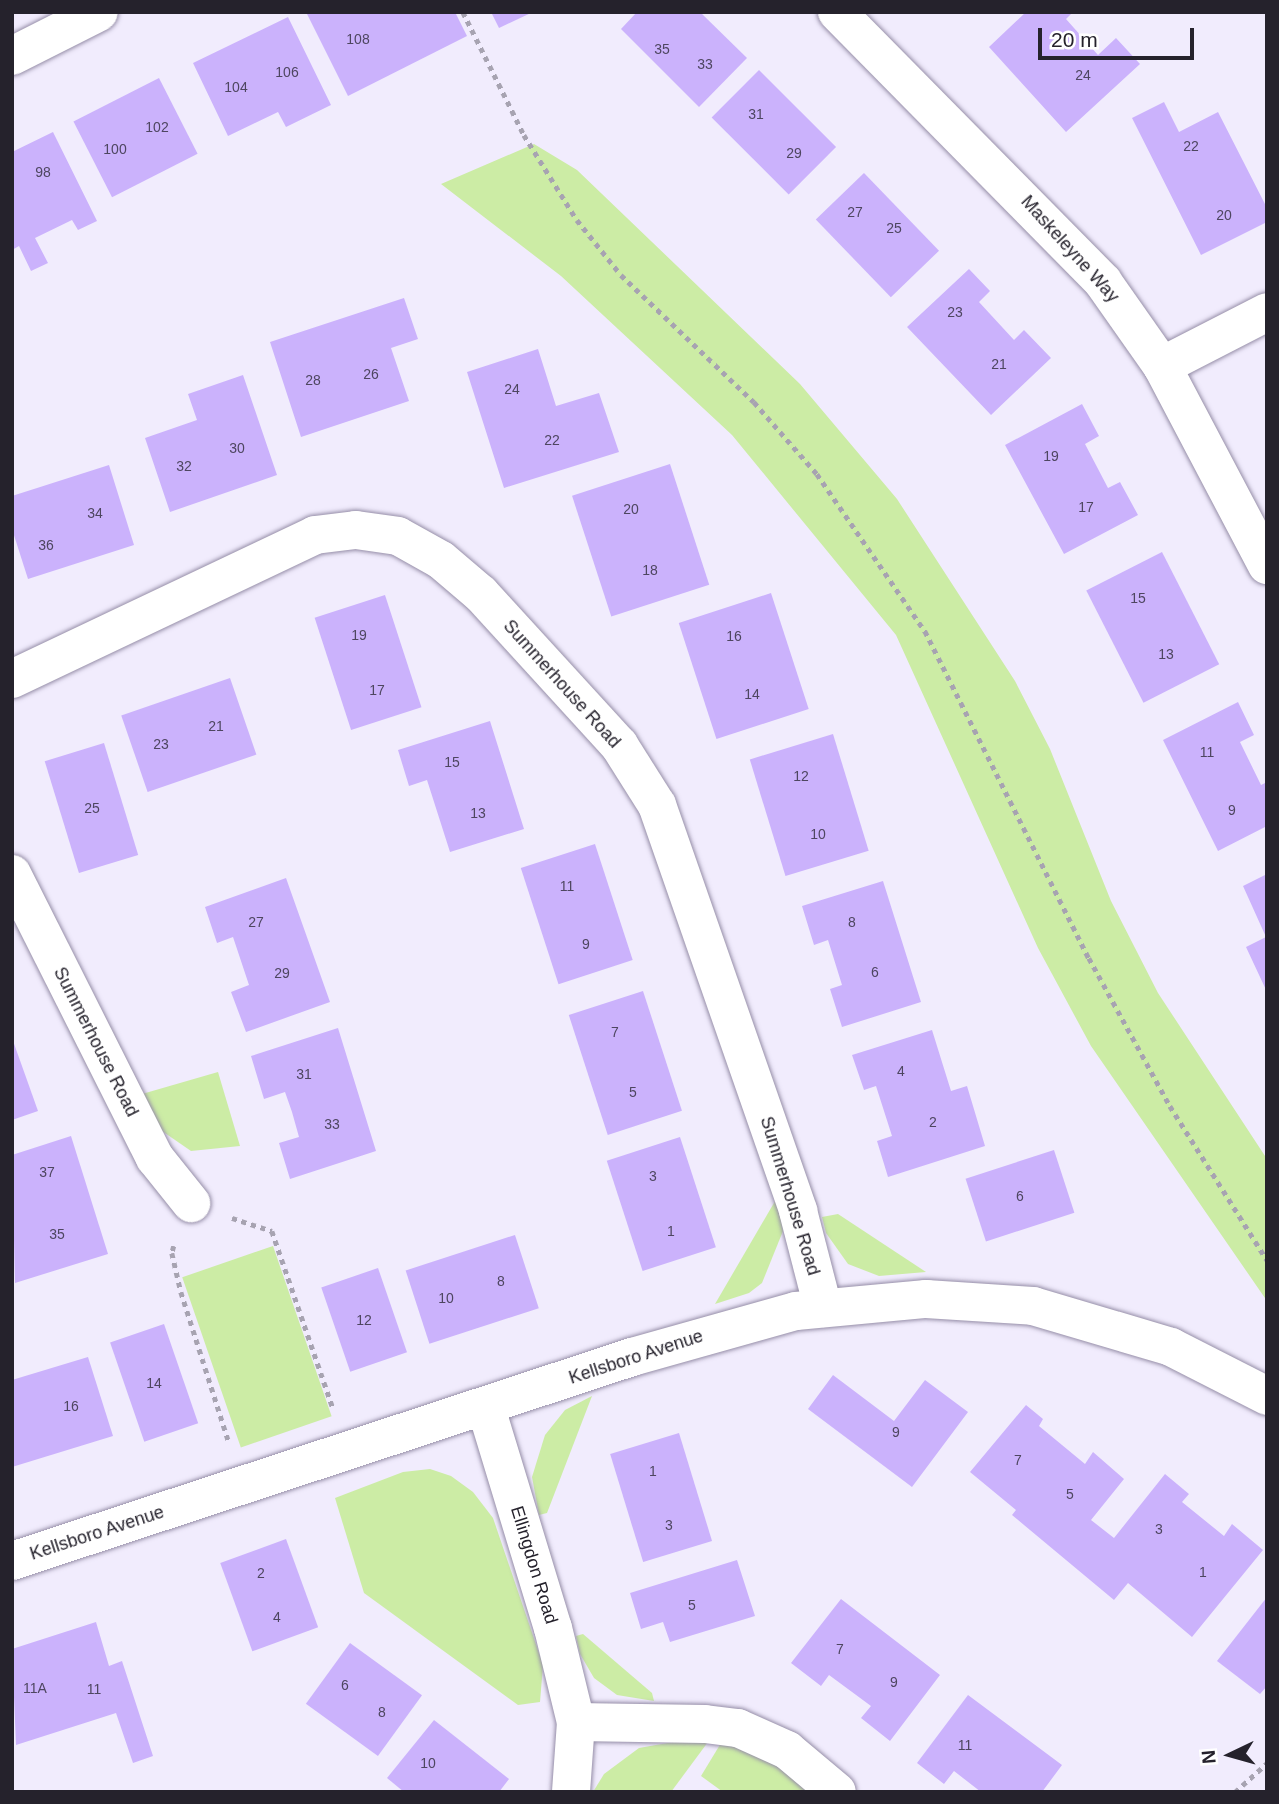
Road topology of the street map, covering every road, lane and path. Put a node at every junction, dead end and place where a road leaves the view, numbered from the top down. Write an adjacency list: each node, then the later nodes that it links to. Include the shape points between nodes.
1 (99, 12): 4 (street)
2 (463, 12): 11 (path, via 524,135 577,220 621,275 754,402 817,474 925,631 1088,958 1170,1106)
3 (838, 12): 6 (street, Maskeleyne Way, via 1058,231 1104,282)
4 (12, 56)
5 (1267, 312): 6 (street)
6 (1162, 366): 7 (street, Maskeleyne Way)
7 (1267, 565)
8 (12, 679): 12 (street, Summerhouse Road, via 315,535 356,530 398,536 441,560 481,594 619,745 657,805 797,1211)
9 (12, 874): 10 (street, Summerhouse Road, via 155,1158)
10 (191, 1203): 15 (path, via 272,1231); 16 (path, via 172,1253)
11 (1267, 1260)
12 (824, 1308): 13 (street, Kellsboro Avenue, via 926,1299 1034,1306 1171,1347); 14 (street, Kellsboro Avenue, via 716,1332)
13 (1267, 1396)
14 (486, 1408): 15 (street, Kellsboro Avenue); 18 (street, Ellingdon Road, via 553,1628)
15 (349, 1452): 16 (street, Kellsboro Avenue)
16 (243, 1486): 17 (street, Kellsboro Avenue)
17 (12, 1561)
18 (576, 1722): 20 (street, Ellingdon Road); 21 (street, via 738,1728 787,1750)
19 (1267, 1763): 22 (path)
20 (571, 1792)
21 (837, 1792)
22 (1235, 1792)

